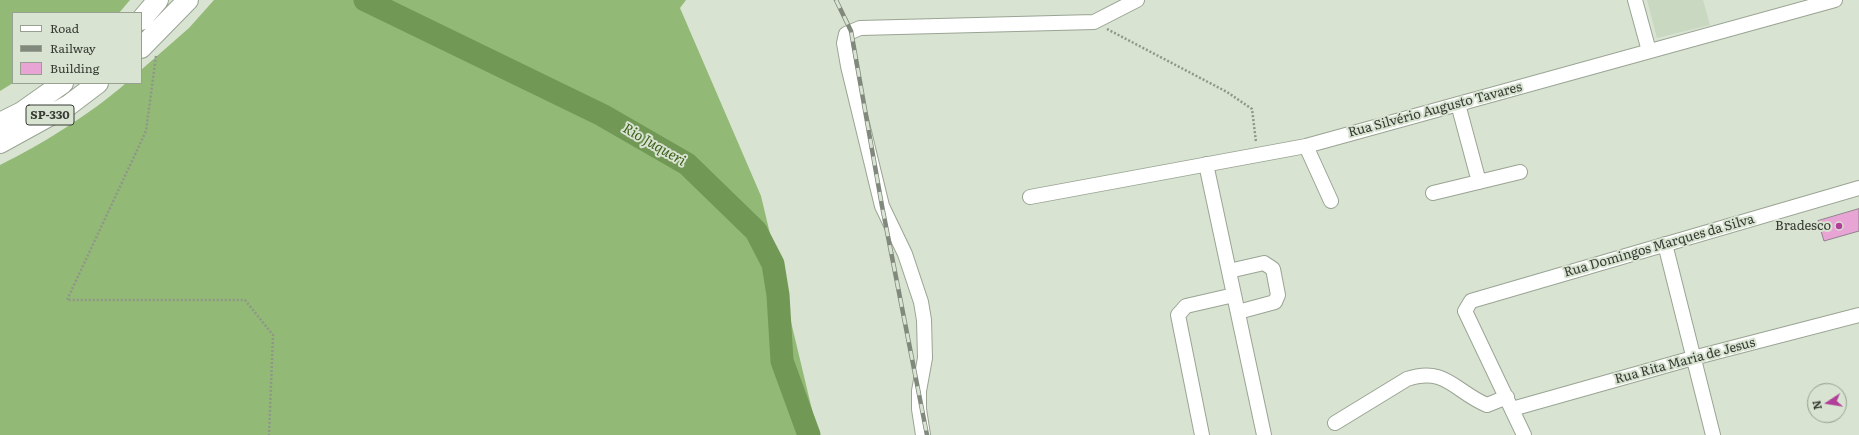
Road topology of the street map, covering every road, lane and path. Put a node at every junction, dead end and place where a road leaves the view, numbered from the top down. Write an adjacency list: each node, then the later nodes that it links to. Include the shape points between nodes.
1 (158, 0): 6 (highway)
2 (188, 0): 8 (highway)
3 (1138, 0): 7 (street)
4 (1635, 0): 10 (street)
5 (1835, 0): 10 (street, Rua Silvério Augusto Tavares)
6 (142, 19)
7 (1094, 22): 17 (path, via 1227,92 1252,109); 34 (street, via 860,28 846,34 844,43 848,66 882,206 905,254 924,320 925,358 919,391)
8 (159, 29): 9 (highway); 33 (path, via 146,131 67,300 245,300 273,335)
9 (142, 47)
10 (1649, 51): 13 (street, Rua Silvério Augusto Tavares)
11 (62, 84): 14 (highway, SP-330, via 22,112)
12 (97, 84): 15 (highway, SP-330, via 69,105)
13 (1458, 104): 16 (street, Rua Silvério Augusto Tavares); 20 (street)
14 (0, 123)
15 (0, 143)
16 (1306, 146): 17 (street, Rua Silvério Augusto Tavares); 24 (street)
17 (1258, 154): 18 (street, Rua Silvério Augusto Tavares)
18 (1206, 164): 23 (street, Rua Silvério Augusto Tavares); 26 (street)
19 (1520, 172): 20 (street)
20 (1478, 182): 22 (street)
21 (1859, 188): 25 (street, Rua Domingos Marques da Silva)
22 (1433, 192)
23 (1030, 197)
24 (1331, 200)
25 (1665, 244): 30 (street); 31 (street, Rua Domingos Marques da Silva, via 1471,301 1465,311)
26 (1229, 271): 27 (street); 28 (street, via 1264,263 1273,269 1278,295 1275,302)
27 (1234, 295): 28 (street); 35 (street, via 1186,306 1178,315)
28 (1238, 312): 36 (street)
29 (1859, 315): 30 (street, Rua Rita Maria de Jesus)
30 (1693, 358): 31 (street, Rua Rita Maria de Jesus); 38 (street)
31 (1510, 403): 32 (street, Rua Rita Maria de Jesus, via 1487,405 1448,380 1429,375 1407,379); 37 (street)
32 (1335, 423)
33 (269, 435)
34 (923, 435)
35 (1202, 435)
36 (1264, 435)
37 (1524, 435)
38 (1713, 435)

